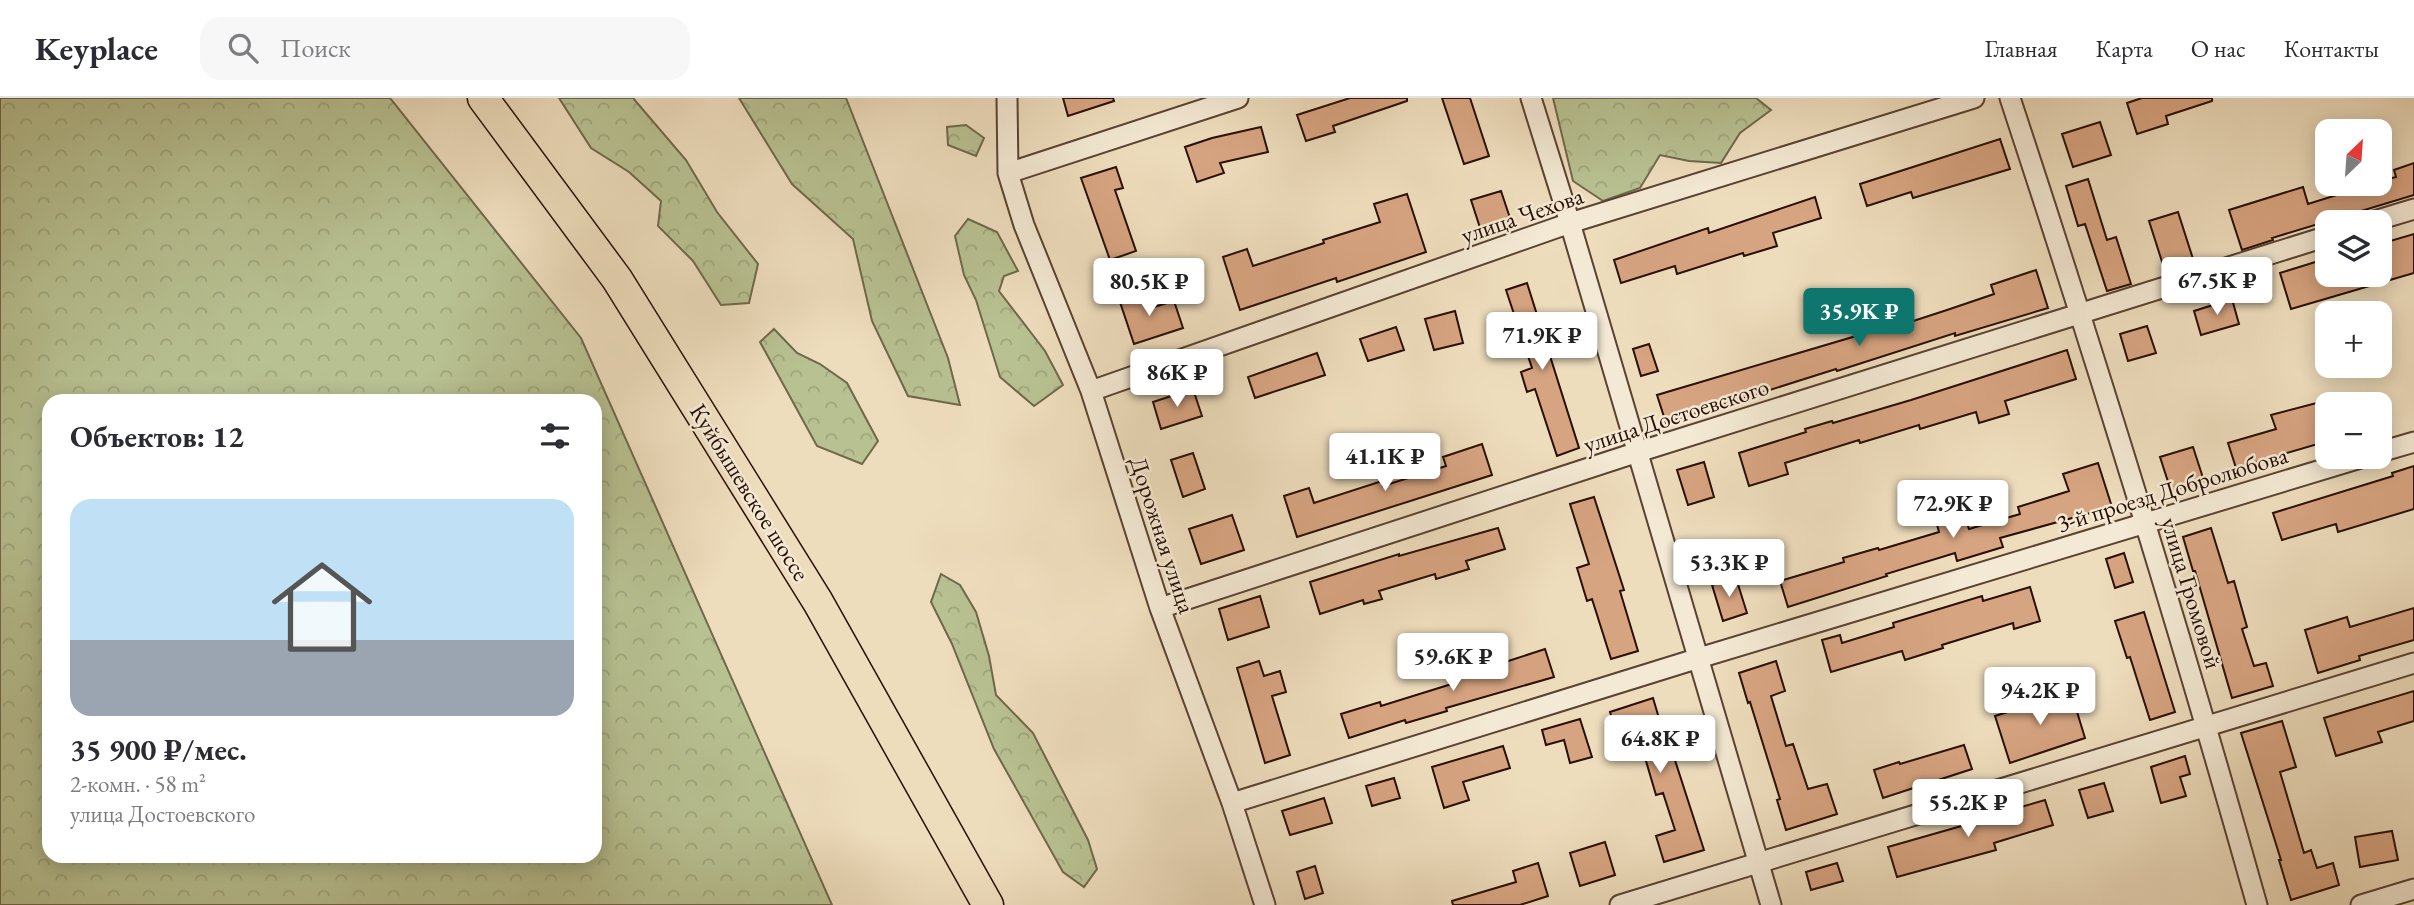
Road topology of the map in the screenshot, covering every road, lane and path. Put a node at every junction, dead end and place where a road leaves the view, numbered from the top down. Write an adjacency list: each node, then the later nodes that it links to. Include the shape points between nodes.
1 (484, 98): 26 (highway, Куйбышевское шоссе, via 617,279 818,602)
2 (1007, 98): 7 (street, Дорожная улица)
3 (1238, 98): 7 (street)
4 (1531, 98): 10 (street)
5 (1974, 98): 10 (street, улица Чехова)
6 (2010, 98): 12 (street, улица Громовой)
7 (1008, 173): 13 (street, Дорожная улица, via 1024,225)
8 (2414, 209): 9 (street)
9 (2392, 216)
10 (1570, 223): 13 (street, улица Чехова); 16 (street)
11 (2315, 240): 12 (street, улица Достоевского)
12 (2081, 313): 16 (street, улица Достоевского); 18 (street, улица Громовой)
13 (1091, 391): 19 (street, Дорожная улица)
14 (2414, 442): 15 (street)
15 (2392, 448)
16 (1638, 452): 19 (street, улица Достоевского); 20 (street)
17 (2324, 469): 18 (street, 3-й проезд Добролюбова)
18 (2145, 523): 20 (street, 3-й проезд Добролюбова); 22 (street, улица Громовой)
19 (1160, 608): 23 (street, Дорожная улица)
20 (1699, 658): 23 (street, 3-й проезд Добролюбова); 24 (street)
21 (2414, 663): 22 (street)
22 (2207, 726): 24 (street); 30 (street, улица Громовой)
23 (1232, 803): 27 (street, Дорожная улица)
24 (1759, 863): 28 (street); 29 (street)
25 (2414, 889): 31 (street)
26 (988, 905)
27 (1265, 905)
28 (1620, 905)
29 (1772, 905)
30 (2258, 905)
31 (2361, 905)

